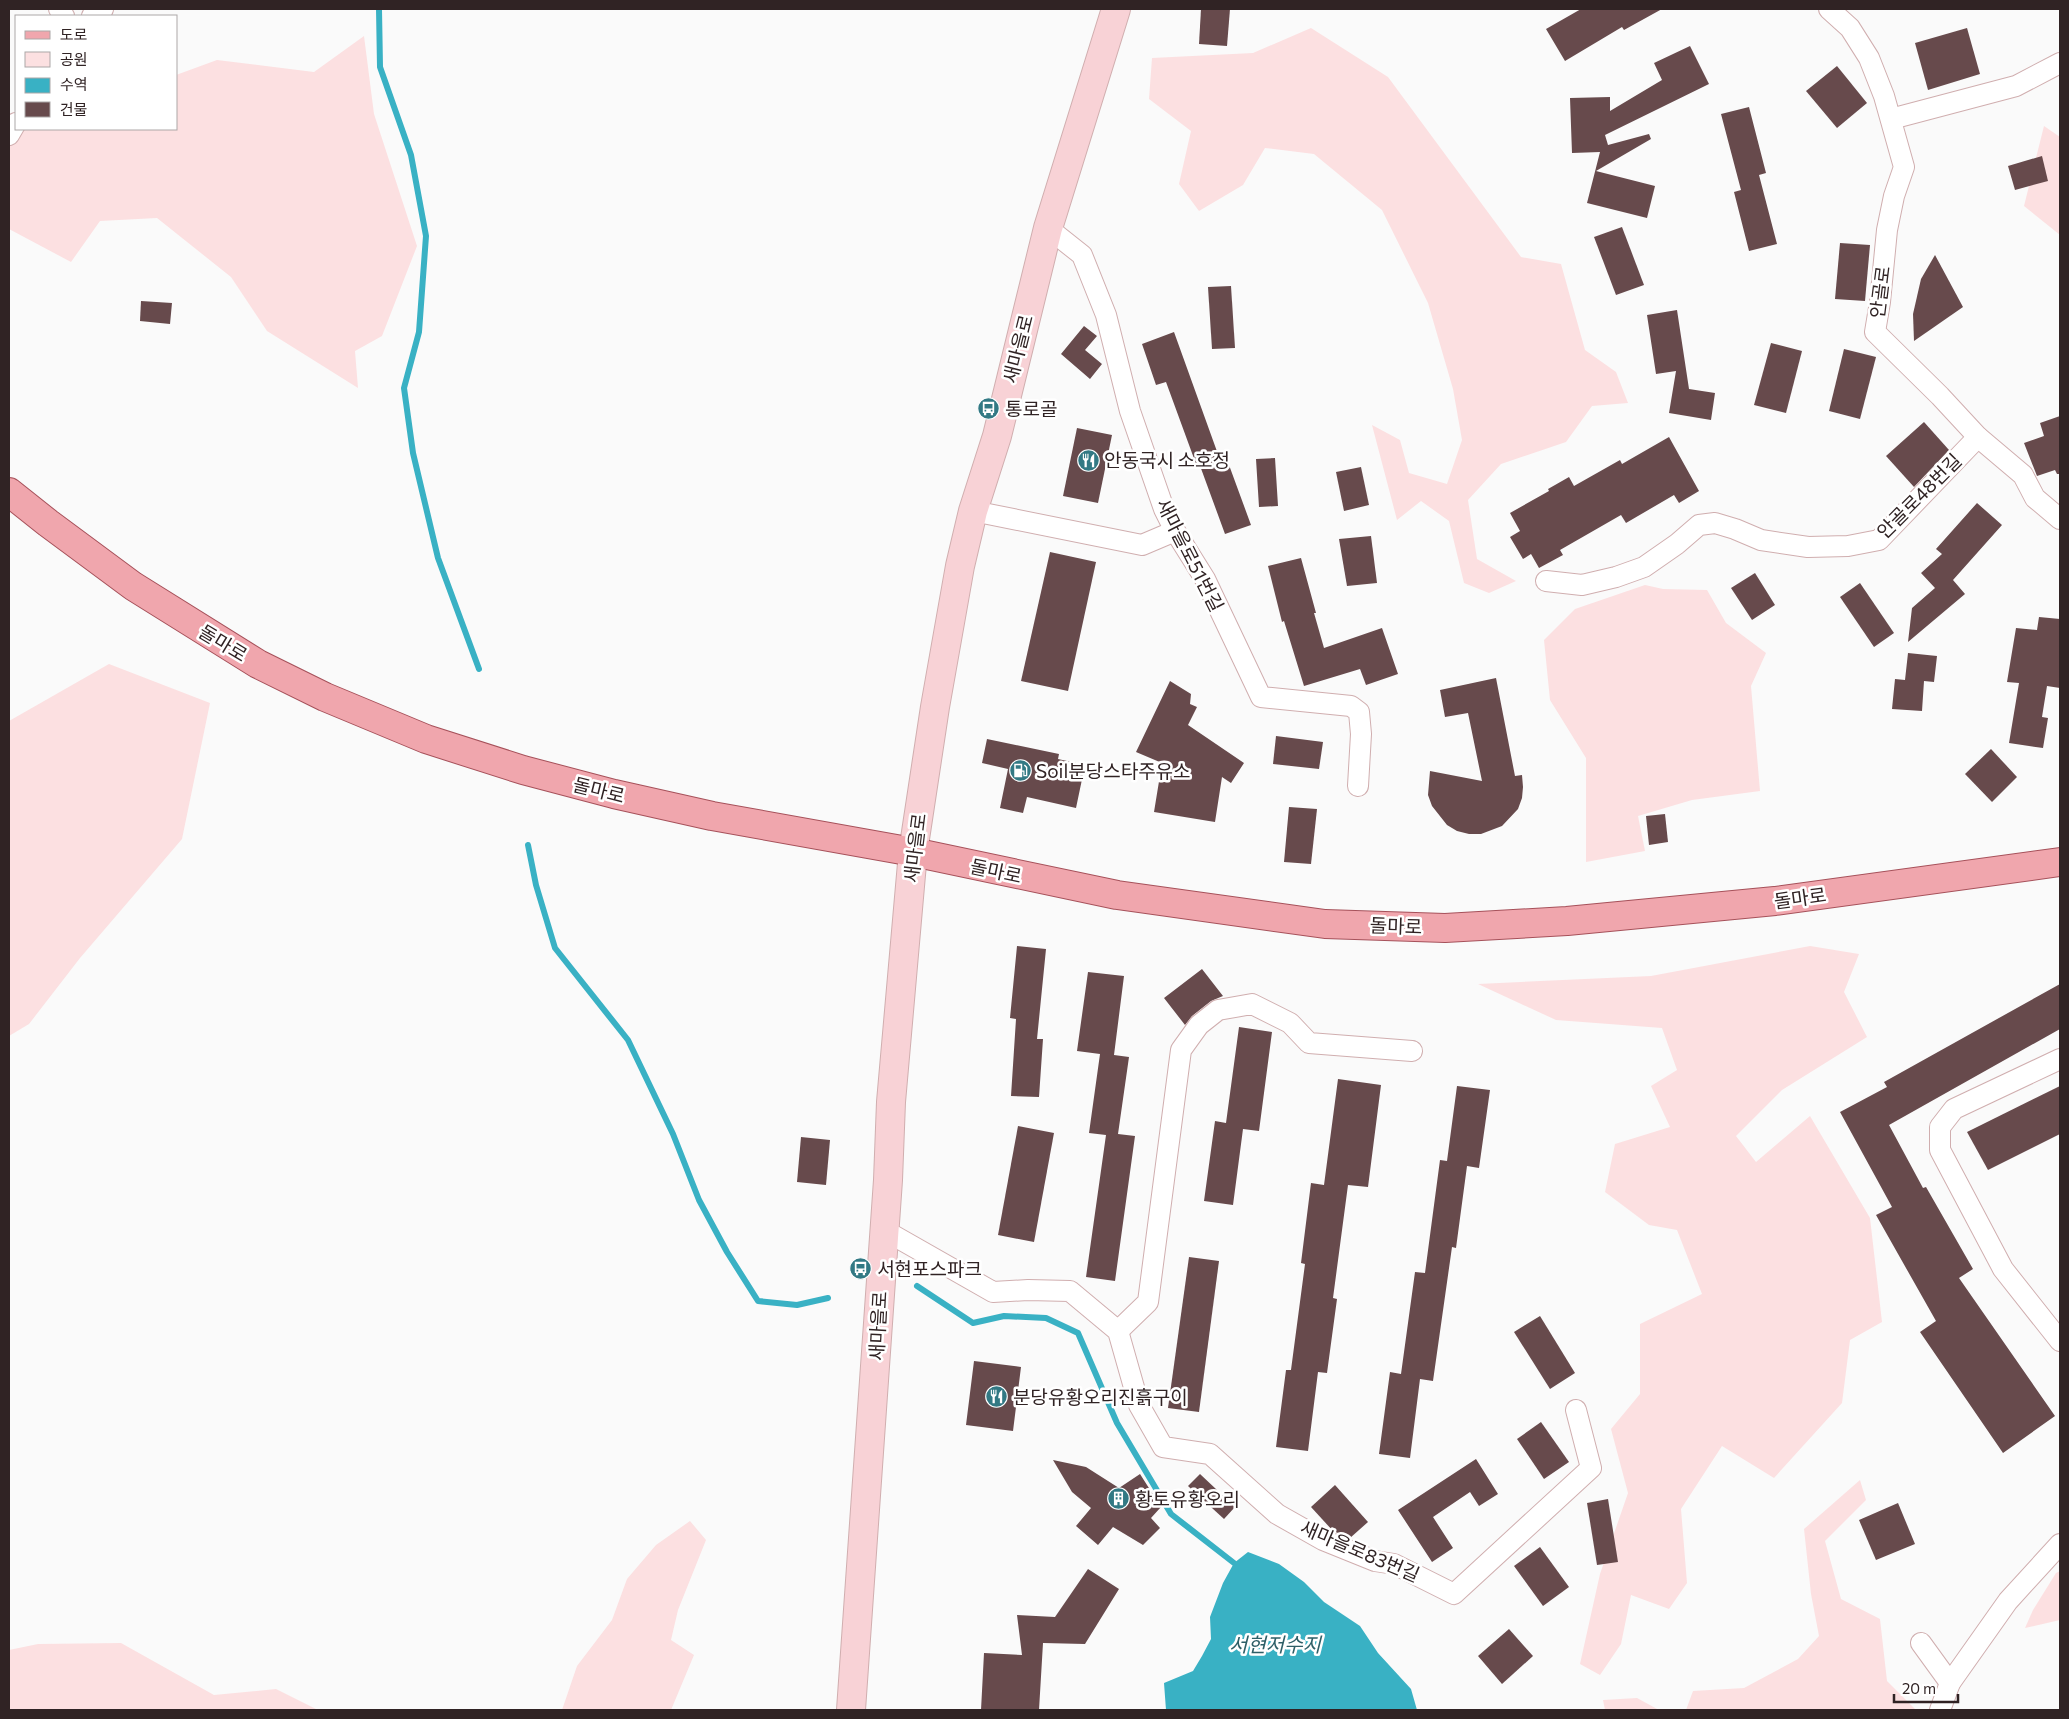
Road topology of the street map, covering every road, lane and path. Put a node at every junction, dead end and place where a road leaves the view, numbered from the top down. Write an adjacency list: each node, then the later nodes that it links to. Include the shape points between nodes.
1 (1116, 9): 5 (street, 새마을로)
2 (1829, 9): 4 (street, 안골로, via 1850,28 1869,58)
3 (2060, 64): 4 (street, via 2016,86)
4 (1891, 119): 6 (street, 안골로, via 1904,168 1887,230 1875,332)
5 (1048, 228): 8 (street, 새마을로, via 997,436); 10 (street, 새마을로51번길, via 1082,255 1106,315 1130,411)
6 (1978, 437): 9 (street, 안골로, via 2023,475 2035,498); 11 (street, 안골로48번길, via 1879,540 1848,546 1808,547 1761,540 1715,524 1699,525 1644,567 1582,585)
7 (9, 492): 13 (main road, 돌마로, via 133,586 258,664 426,739 523,770 614,794 712,816)
8 (973, 511): 10 (street, via 1142,545); 13 (street, 새마을로, via 938,688)
9 (2060, 519)
10 (1175, 532): 12 (street, 새마을로51번길, via 1205,579 1261,697 1352,706 1359,712)
11 (1546, 581)
12 (1358, 786)
13 (913, 852): 14 (main road, 돌마로, via 1117,895 1230,912 1325,924 1444,928 1567,921 1775,901); 17 (street, 새마을로, via 891,1102)
14 (2060, 862)
15 (1412, 1052): 18 (street, via 1309,1043 1290,1023 1252,1004 1218,1010 1199,1025 1180,1050 1148,1302)
16 (2060, 1059): 19 (street, via 1954,1109 1940,1127 1940,1150 2003,1269)
17 (884, 1230): 18 (street, via 993,1292 1070,1290); 24 (street, 새마을로)
18 (1118, 1331): 20 (street, 새마을로83번길, via 1139,1405 1163,1447 1210,1454 1277,1514 1323,1540 1375,1561 1394,1564 1454,1594 1591,1468)
19 (2060, 1341)
20 (1576, 1410)
21 (2060, 1544): 23 (street, via 2008,1601)
22 (1921, 1643): 23 (street)
23 (1950, 1683): 25 (street)
24 (851, 1710)
25 (1940, 1710)

